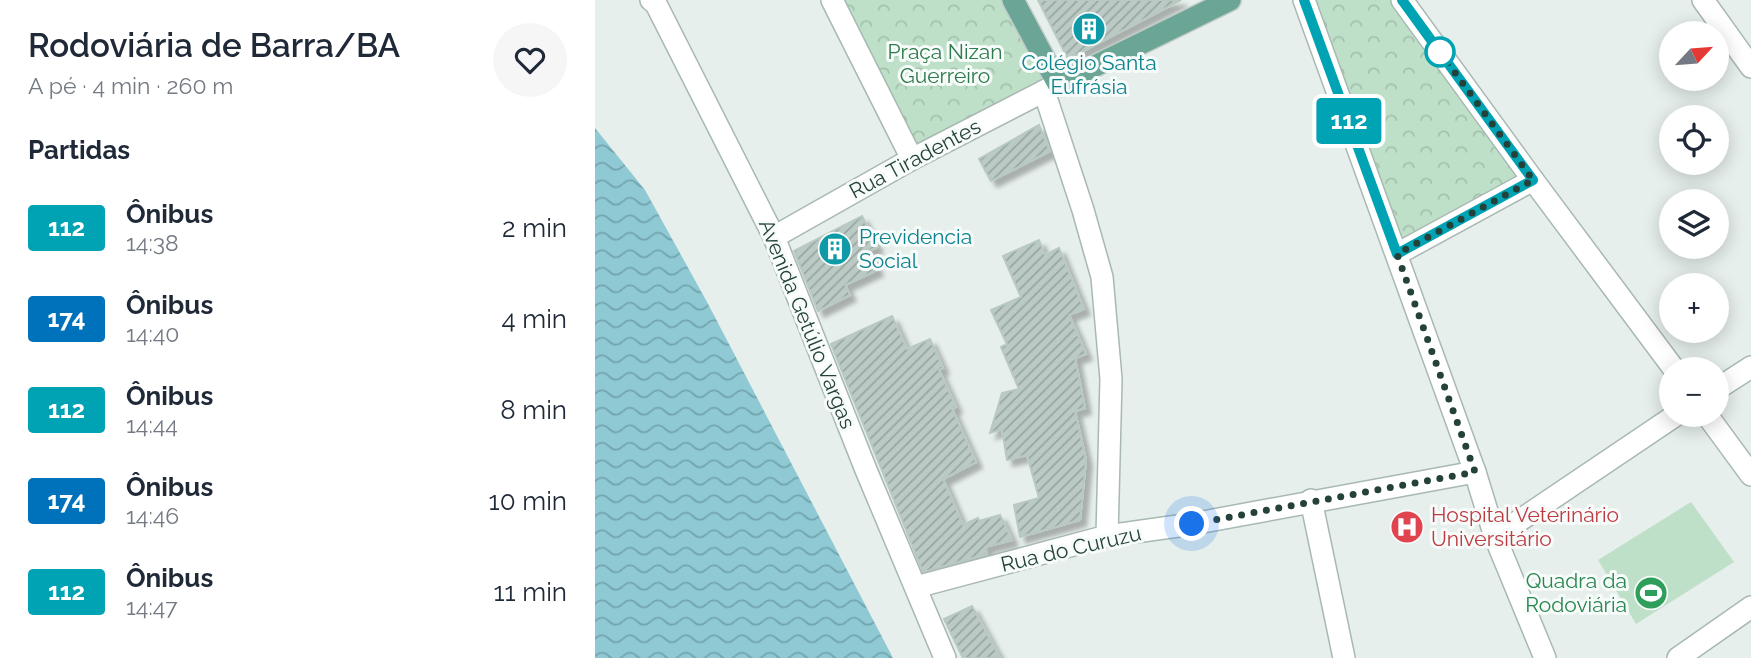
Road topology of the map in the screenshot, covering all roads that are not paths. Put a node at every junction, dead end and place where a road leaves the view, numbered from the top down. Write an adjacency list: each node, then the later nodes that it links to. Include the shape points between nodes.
1 (832, 0): 10 (street)
2 (1013, 0): 9 (main road)
3 (1230, 0): 9 (main road)
4 (1304, 0): 13 (street)
5 (1402, 0): 11 (street)
6 (1703, 0): 8 (street)
7 (656, 1): 12 (street, Avenida Getúlio Vargas)
8 (1751, 67)
9 (1051, 87): 10 (street, Rua Tiradentes); 22 (street, via 1102,277 1111,379)
10 (912, 159): 12 (street, Rua Tiradentes)
11 (1533, 180): 13 (street); 14 (street)
12 (774, 237): 24 (street, Avenida Getúlio Vargas)
13 (1397, 254): 19 (street)
14 (1665, 357)
15 (1751, 367): 16 (street)
16 (1729, 381)
17 (1659, 427): 23 (street)
18 (1716, 427): 20 (street)
19 (1475, 472): 21 (street, Rua do Curuzu); 23 (street)
20 (1751, 475)
21 (1311, 500): 22 (street, Rua do Curuzu); 27 (street)
22 (1107, 536): 24 (street, Rua do Curuzu)
23 (1495, 537): 28 (street)
24 (916, 587): 26 (street, Avenida Getúlio Vargas)
25 (1751, 607): 29 (street)
26 (945, 658)
27 (1344, 658)
28 (1545, 658)
29 (1678, 658)

